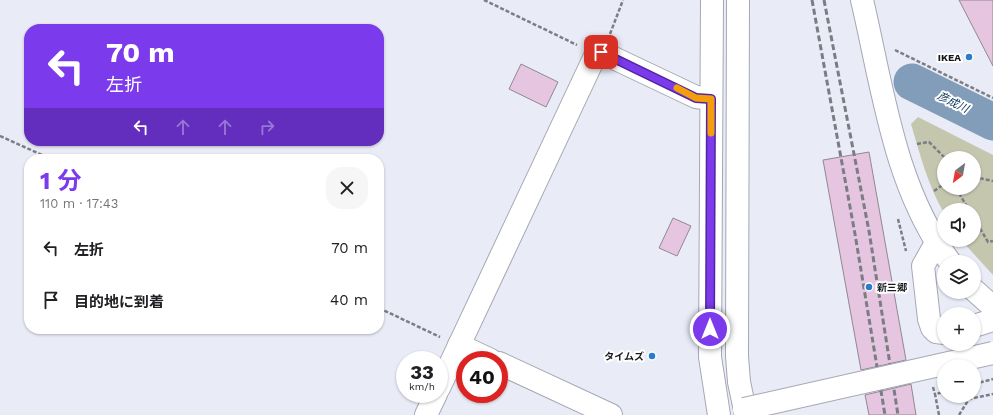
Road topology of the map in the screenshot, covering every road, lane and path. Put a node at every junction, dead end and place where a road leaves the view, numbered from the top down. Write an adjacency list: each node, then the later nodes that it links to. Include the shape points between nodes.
1 (484, 0): 7 (path)
2 (624, 0): 7 (path)
3 (738, 0): 38 (street, via 737,356)
4 (862, 0): 20 (street, via 894,142 922,220)
5 (707, 5): 9 (street)
6 (890, 48): 8 (path)
7 (598, 53): 9 (street, via 696,98); 28 (street)
8 (993, 98)
9 (711, 99): 41 (street, via 710,357)
10 (0, 136): 13 (path)
11 (912, 145): 12 (path, via 929,142)
12 (938, 151)
13 (40, 154)
14 (981, 178): 15 (path)
15 (993, 181)
16 (937, 189): 17 (path)
17 (929, 194)
18 (981, 230): 19 (path, via 988,242)
19 (993, 242)
20 (936, 243): 21 (street); 27 (street, via 923,266 932,328)
21 (945, 255)
22 (981, 296): 23 (street)
23 (993, 307)
24 (384, 310): 28 (path)
25 (993, 320): 26 (street)
26 (981, 324)
27 (937, 332)
28 (459, 345): 29 (street); 32 (street)
29 (472, 351)
30 (993, 353): 38 (street, bridge)
31 (508, 368): 40 (street)
32 (448, 369)
33 (993, 379): 34 (path)
34 (981, 382)
35 (937, 394): 42 (path, via 935,394)
36 (993, 394): 43 (path, via 969,399)
37 (432, 403): 39 (street)
38 (745, 412)
39 (426, 415)
40 (610, 415)
41 (719, 415)
42 (939, 415)
43 (959, 415)

